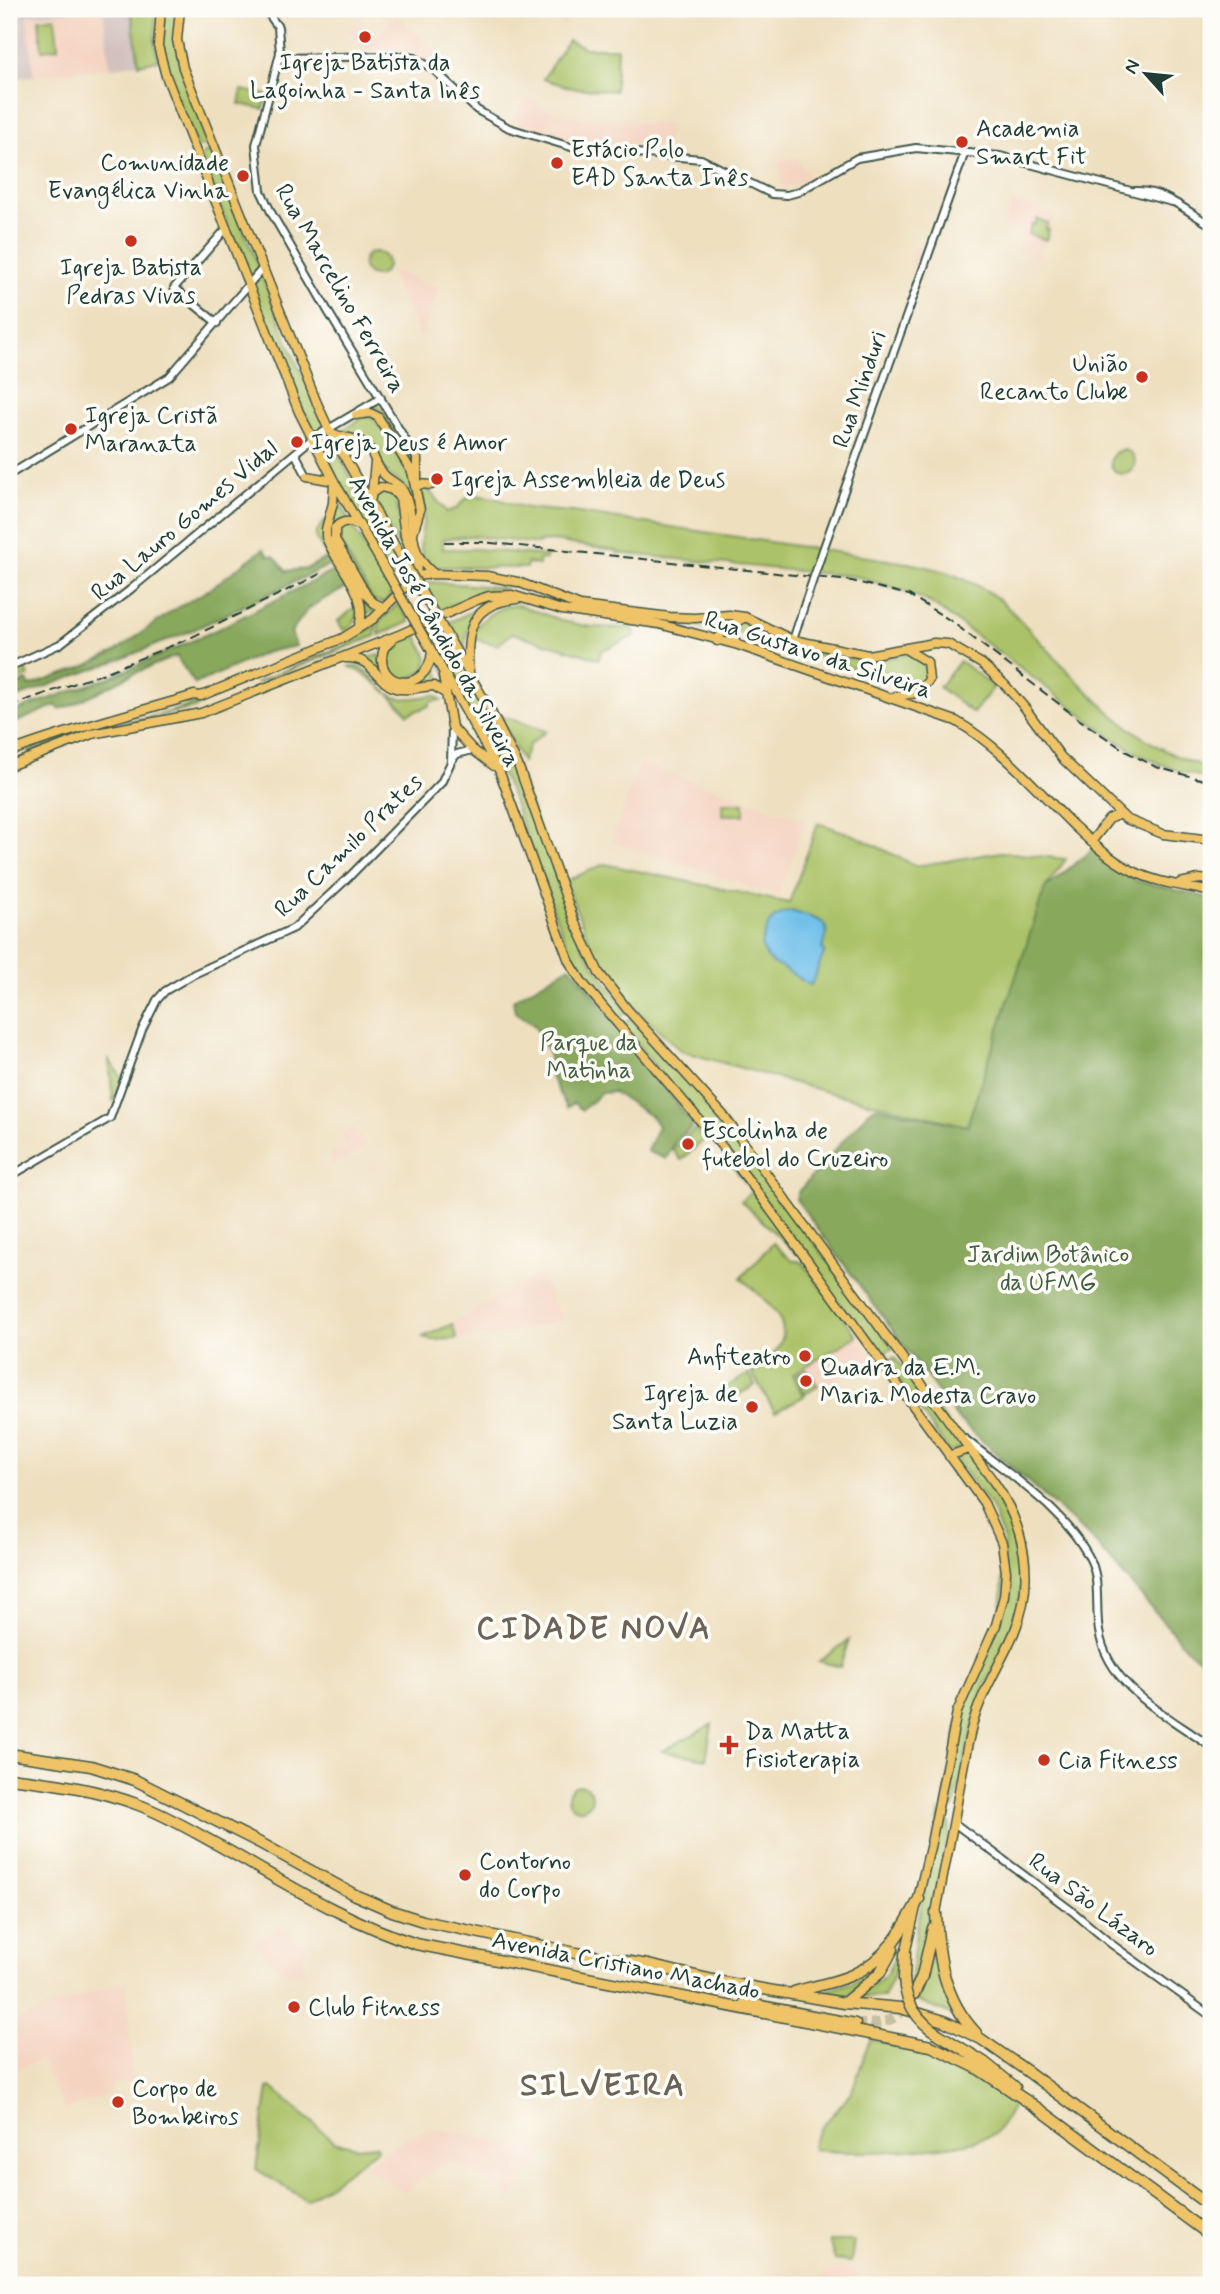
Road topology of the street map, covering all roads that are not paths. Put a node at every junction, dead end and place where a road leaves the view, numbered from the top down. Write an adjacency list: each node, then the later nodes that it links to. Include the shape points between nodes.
1 (161, 9): 7 (main road, Avenida José Cândido da Silveira, via 159,46 166,76)
2 (180, 9): 8 (main road, Avenida José Cândido da Silveira, via 177,40 183,68)
3 (265, 9): 4 (street, Rua Marcelino Ferreira, via 278,27)
4 (280, 58): 5 (street, via 415,58 477,110 509,128 571,147 702,159 772,194 798,192 865,155 916,148); 11 (street, Rua Marcelino Ferreira, via 256,145 261,191)
5 (965, 152): 6 (street, via 1011,158 1075,178 1146,190); 35 (street, Rua Minduri, bridge)
6 (1211, 225)
7 (226, 229): 9 (main road, Avenida José Cândido da Silveira); 10 (street, via 174,288)
8 (262, 269): 9 (street); 13 (main road, Avenida José Cândido da Silveira)
9 (248, 285): 10 (street); 14 (main road, Avenida José Cândido da Silveira)
10 (217, 323): 18 (street, via 169,377)
11 (381, 398): 12 (street, Rua Lauro Gomes Vidal); 16 (street, Rua Marcelino Ferreira)
12 (356, 415): 13 (street, Rua Lauro Gomes Vidal); 22 (main road, via 370,413 382,420 410,466)
13 (329, 430): 14 (street, Rua Lauro Gomes Vidal); 17 (main road, via 363,442); 24 (main road, Avenida José Cândido da Silveira)
14 (313, 438): 15 (street, Rua Lauro Gomes Vidal); 20 (main road, Avenida José Cândido da Silveira)
15 (295, 453): 19 (street); 41 (street, Rua Lauro Gomes Vidal, via 60,645)
16 (416, 460): 22 (main road)
17 (376, 462): 23 (main road); 26 (main road, via 407,498)
18 (9, 475)
19 (307, 476): 20 (main road)
20 (334, 481): 25 (main road, Avenida José Cândido da Silveira); 33 (main road, via 327,537 361,602)
21 (431, 485): 22 (main road)
22 (416, 487): 26 (main road, via 420,510)
23 (372, 493): 24 (main road); 28 (main road, via 386,487 400,498)
24 (370, 502): 43 (main road, Avenida José Cândido da Silveira, bridge)
25 (361, 527): 30 (main road, via 341,522 335,540 370,600); 39 (main road, Avenida José Cândido da Silveira, bridge)
26 (413, 536): 27 (main road, via 423,565)
27 (435, 574): 28 (main road); 31 (main road, via 518,582 580,606)
28 (416, 576): 30 (main road)
29 (526, 598): 34 (main road, Rua Gustavo da Silveira, via 489,596); 36 (main road, Rua Gustavo da Silveira, via 562,610 659,624); 43 (main road, via 498,602 477,616 469,633)
30 (385, 608): 33 (main road)
31 (712, 617): 32 (main road); 36 (main road, via 724,629)
32 (745, 617): 35 (main road); 37 (main road, via 731,630)
33 (358, 629): 48 (main road, via 201,695 90,723)
34 (401, 634): 39 (main road, via 382,652 384,669 393,679 419,679 427,670); 40 (main road, Rua Gustavo da Silveira)
35 (793, 640): 38 (main road, via 868,655)
36 (717, 641): 37 (main road, Rua Gustavo da Silveira)
37 (738, 645): 45 (main road, Rua Gustavo da Silveira)
38 (903, 649): 45 (main road, via 927,662 929,680 917,693); 52 (main road, via 948,644 982,664 1025,708 1061,757)
39 (431, 650): 42 (main road, Avenida José Cândido da Silveira)
40 (341, 658): 44 (main road, via 369,664 392,687 434,686); 50 (main road, Rua Gustavo da Silveira, via 201,713 92,733)
41 (9, 667)
42 (441, 667): 44 (main road); 51 (main road, Avenida José Cândido da Silveira)
43 (469, 674): 59 (main road, Avenida José Cândido da Silveira, via 518,765 588,952)
44 (446, 695): 46 (main road)
45 (890, 696): 54 (main road, Rua Gustavo da Silveira, via 956,721 979,735)
46 (453, 727): 47 (main road); 49 (street, Rua Camilo Prates)
47 (472, 750): 49 (street, via 457,754); 51 (main road)
48 (9, 752)
49 (451, 762): 63 (street, Rua Camilo Prates, via 441,783 306,919 178,982 161,995 142,1030 110,1118)
50 (9, 766)
51 (499, 770): 61 (main road, Avenida José Cândido da Silveira, via 569,961)
52 (1120, 814): 53 (main road, via 1150,830); 54 (main road, via 1109,819)
53 (1211, 840)
54 (1091, 842): 56 (main road, Rua Gustavo da Silveira, via 1133,871)
55 (1211, 880): 56 (main road)
56 (1177, 884): 57 (main road, Rua Gustavo da Silveira); 58 (main road, Rua Gustavo da Silveira)
57 (1211, 886)
58 (1211, 892)
59 (627, 1009): 60 (main road, Avenida José Cândido da Silveira); 61 (main road, via 621,1020)
60 (635, 1018): 62 (main road, via 628,1017); 65 (main road, Avenida José Cândido da Silveira, via 723,1115)
61 (613, 1020): 62 (main road, Avenida José Cândido da Silveira)
62 (621, 1029): 64 (main road, Avenida José Cândido da Silveira, via 725,1150)
63 (9, 1177)
64 (881, 1362): 65 (main road, via 895,1355); 69 (main road, Avenida José Cândido da Silveira)
65 (916, 1377): 66 (main road, Avenida José Cândido da Silveira)
66 (957, 1432): 67 (main road, Avenida José Cândido da Silveira); 68 (street)
67 (968, 1448): 68 (street); 69 (main road); 74 (main road, Avenida José Cândido da Silveira, via 1008,1502 1022,1538 1025,1579 1019,1619 971,1729)
68 (982, 1452): 70 (street, via 1066,1522 1089,1556 1094,1566 1100,1638 1118,1675)
69 (949, 1456): 73 (main road, Avenida José Cândido da Silveira, via 995,1522 1006,1583 996,1625 960,1702)
70 (1211, 1747)
71 (9, 1754): 79 (highway, Avenida Cristiano Machado, via 91,1766 135,1780 402,1915)
72 (9, 1778): 81 (highway, Avenida Cristiano Machado, via 64,1784 141,1805 379,1933 457,1954)
73 (941, 1794): 74 (main road, via 944,1813); 75 (main road, Avenida José Cândido da Silveira)
74 (954, 1823): 76 (main road, Avenida José Cândido da Silveira); 83 (street, Rua São Lázaro)
75 (919, 1899): 77 (highway); 78 (main road, Avenida José Cândido da Silveira)
76 (936, 1913): 80 (highway); 85 (highway, via 943,1977 959,2010)
77 (899, 1936): 79 (highway, via 885,1953 850,1976); 82 (highway, via 883,1969)
78 (905, 1954): 86 (highway, bridge, via 909,2003 926,2026 965,2048)
79 (790, 1993): 82 (highway, Avenida Cristiano Machado)
80 (914, 1994)
81 (692, 1998): 84 (highway, via 758,2004); 86 (highway, Avenida Cristiano Machado, via 931,2046 976,2068)
82 (844, 2003): 85 (highway, Avenida Cristiano Machado, via 921,2012)
83 (1211, 2016)
84 (855, 2024)
85 (981, 2039): 87 (highway, Avenida Cristiano Machado)
86 (1042, 2111): 88 (highway, Avenida Cristiano Machado)
87 (1211, 2207)
88 (1211, 2236)

